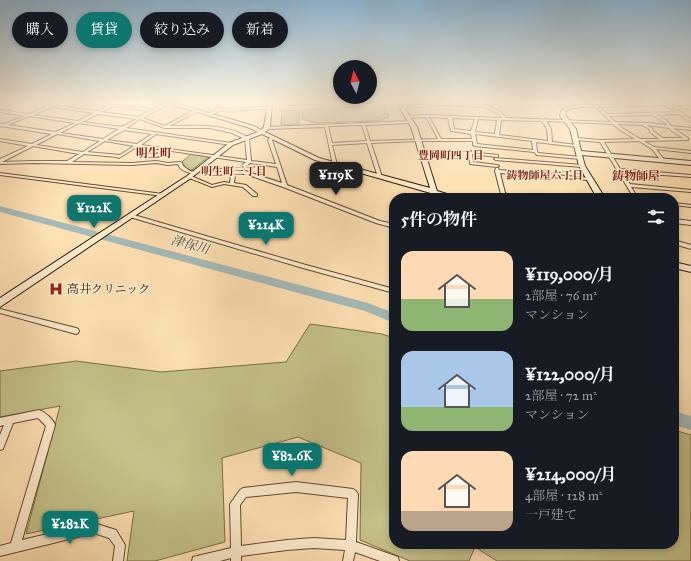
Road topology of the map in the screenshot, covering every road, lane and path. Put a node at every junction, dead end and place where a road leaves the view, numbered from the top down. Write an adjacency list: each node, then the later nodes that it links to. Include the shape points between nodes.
1 (19, 128): 23 (street)
2 (66, 128): 23 (street)
3 (117, 128): 20 (street)
4 (163, 128): 24 (street)
5 (215, 128): 26 (street)
6 (259, 128): 21 (street)
7 (287, 128): 21 (street)
8 (327, 128): 41 (street)
9 (364, 128): 37 (street)
10 (412, 128): 30 (street)
11 (433, 128): 31 (street)
12 (452, 128): 22 (street)
13 (474, 128): 22 (street)
14 (498, 128): 25 (street)
15 (548, 128): 38 (street)
16 (572, 128): 39 (street)
17 (620, 128): 34 (street)
18 (650, 128): 35 (street)
19 (673, 128): 35 (street, via 687,139)
20 (122, 129): 24 (street); 29 (street)
21 (265, 130): 26 (street); 27 (street)
22 (473, 132): 25 (street); 32 (street)
23 (56, 133): 29 (street); 43 (street)
24 (155, 133): 40 (street); 42 (street)
25 (497, 135): 33 (street)
26 (247, 138): 40 (street); 58 (street)
27 (272, 138): 62 (street); 63 (street, via 270,140)
28 (0, 140): 43 (street)
29 (103, 140): 42 (street); 48 (street)
30 (417, 140): 31 (street); 37 (street); 77 (street)
31 (440, 140): 32 (street)
32 (474, 140): 44 (street, via 475,145)
33 (534, 140): 38 (street); 46 (street)
34 (638, 140): 35 (street); 36 (street); 45 (street)
35 (663, 140)
36 (601, 141): 39 (street); 52 (street)
37 (369, 142): 41 (street); 71 (street)
38 (550, 142): 39 (street)
39 (576, 142): 51 (street)
40 (231, 144): 54 (street)
41 (331, 144): 62 (street)
42 (137, 145): 50 (street); 54 (street)
43 (31, 146): 48 (street); 53 (street)
44 (496, 148): 46 (street); 55 (street)
45 (653, 148): 47 (street); 56 (street)
46 (535, 151): 51 (street, via 537,154)
47 (691, 152)
48 (83, 154): 50 (street); 59 (street)
49 (0, 156): 53 (street)
50 (121, 156): 61 (street)
51 (579, 156): 52 (street); 64 (street)
52 (610, 156): 56 (street); 67 (street)
53 (8, 157): 57 (street)
54 (215, 157): 58 (street); 69 (street)
55 (497, 158): 64 (street); 65 (street); 65 (street, via 470,153 470,162)
56 (663, 161): 60 (street)
57 (0, 162): 59 (street)
58 (249, 162): 63 (street); 66 (street)
59 (67, 163): 61 (street)
60 (691, 163)
61 (109, 164): 69 (street, via 180,163 181,167)
62 (335, 165): 71 (street)
63 (279, 166): 75 (street)
64 (582, 166): 72 (street)
65 (497, 169): 72 (street); 78 (street)
66 (239, 170): 73 (street, via 234,175); 75 (street)
67 (619, 170): 70 (street); 74 (street)
68 (0, 174): 81 (street)
69 (192, 175): 73 (street, via 212,186); 81 (street)
70 (691, 176)
71 (380, 177): 77 (street)
72 (589, 179): 79 (street)
73 (232, 183): 82 (street, via 244,186)
74 (628, 185): 76 (street); 80 (street)
75 (285, 186): 88 (street)
76 (691, 191)
77 (434, 192)
78 (501, 193)
79 (598, 193)
80 (633, 193)
81 (163, 195): 85 (street)
82 (255, 195)
83 (679, 205): 84 (street)
84 (691, 206)
85 (130, 217): 93 (street); 94 (street)
86 (679, 222): 87 (street)
87 (691, 223)
88 (389, 225)
89 (679, 243): 90 (street)
90 (691, 247)
91 (679, 266): 92 (street)
92 (691, 269)
93 (389, 290)
94 (0, 303)
95 (0, 311): 96 (street)
96 (76, 331)
97 (10, 420): 98 (street); 99 (street); 101 (street, via 39,414 51,425)
98 (0, 422)
99 (0, 446)
100 (351, 545): 103 (street, via 288,545); 103 (street, via 353,494 296,488 242,493 235,504); 106 (street); 107 (street)
101 (15, 547): 102 (street); 104 (street, via 94,528 112,534 120,545)
102 (0, 551)
103 (236, 556): 105 (street)
104 (118, 561)
105 (198, 561)
106 (348, 561)
107 (394, 561)

